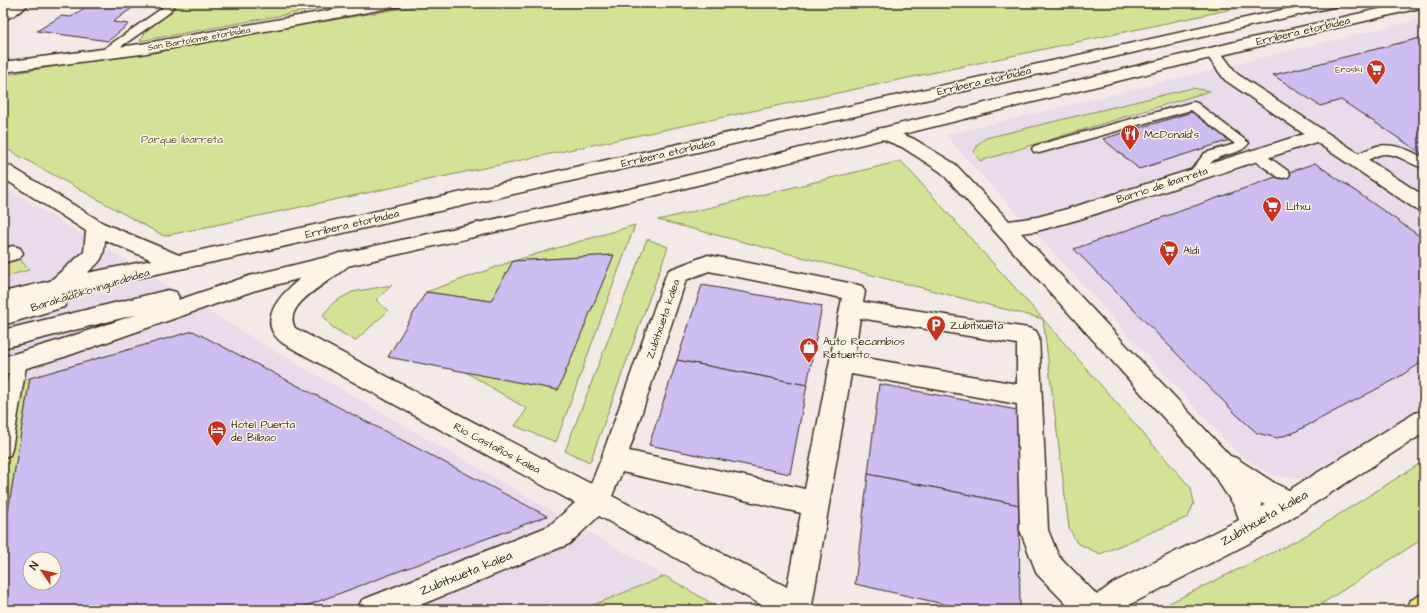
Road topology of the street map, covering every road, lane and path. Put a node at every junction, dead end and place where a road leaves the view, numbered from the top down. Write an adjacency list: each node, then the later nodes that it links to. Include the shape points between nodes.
1 (22, 3): 6 (street)
2 (170, 3): 8 (lane, via 165,11)
3 (395, 3): 8 (street, San Bartolome etorbidea)
4 (1333, 3): 23 (street, Erribera etorbidea)
5 (1424, 3): 7 (street, Erribera etorbidea)
6 (3, 15)
7 (1213, 53): 10 (street, Erribera etorbidea); 11 (street, via 1231,77)
8 (102, 55): 9 (street, San Bartolome etorbidea)
9 (3, 67)
10 (883, 133): 21 (street, via 908,143 948,168); 22 (street, Erribera etorbidea, via 657,189)
11 (1318, 135): 13 (street, Barrio de Ibarreta); 14 (street)
12 (1039, 149): 17 (lane, via 1193,106 1242,143 1239,147 1210,156)
13 (1255, 154): 17 (street, Barrio de Ibarreta); 18 (lane)
14 (1356, 160): 15 (lane, via 1379,150 1411,155); 19 (street)
15 (1424, 164)
16 (3, 170): 20 (street)
17 (1195, 174): 21 (street, Barrio de Ibarreta, via 1037,224)
18 (1283, 174)
19 (1424, 205)
20 (96, 228): 23 (street); 25 (street, via 94,255)
21 (1005, 229): 36 (street)
22 (343, 260): 24 (street, Erribera etorbidea); 37 (street, Rio Castaños kalea, via 311,281 284,308 283,329 292,338)
23 (178, 264): 25 (street, Erribera etorbidea); 28 (street, Barakaldoko ingurabidea)
24 (249, 284): 29 (street, Erribera etorbidea, via 223,285); 30 (street, Erribera etorbidea, via 56,351)
25 (58, 286): 26 (street, Erribera etorbidea)
26 (3, 300)
27 (851, 308): 31 (street, Zubitxueta kalea); 32 (street, via 1028,337); 35 (street, Zubitxueta kalea, via 854,292 708,263 677,275)
28 (3, 317)
29 (3, 339)
30 (11, 363): 34 (lane)
31 (842, 363): 32 (street); 38 (street, Zubitxueta kalea)
32 (1029, 396): 44 (street, via 1034,530 1047,564)
33 (1424, 420): 39 (street, Zubitxueta kalea)
34 (3, 449)
35 (614, 459): 37 (street, Zubitxueta kalea); 38 (street)
36 (1218, 460): 39 (street, via 1268,493); 40 (street, via 1247,502)
37 (597, 501): 42 (street, Rio Castaños kalea); 43 (street, Zubitxueta kalea, via 559,535)
38 (817, 504): 42 (street, Zubitxueta kalea)
39 (1290, 504): 40 (street, Zubitxueta kalea)
40 (1255, 526): 45 (street, Zubitxueta kalea, via 1123,593)
41 (1424, 608): 46 (highway)
42 (799, 609)
43 (372, 610)
44 (1092, 610)
45 (1101, 610)
46 (1421, 610)

